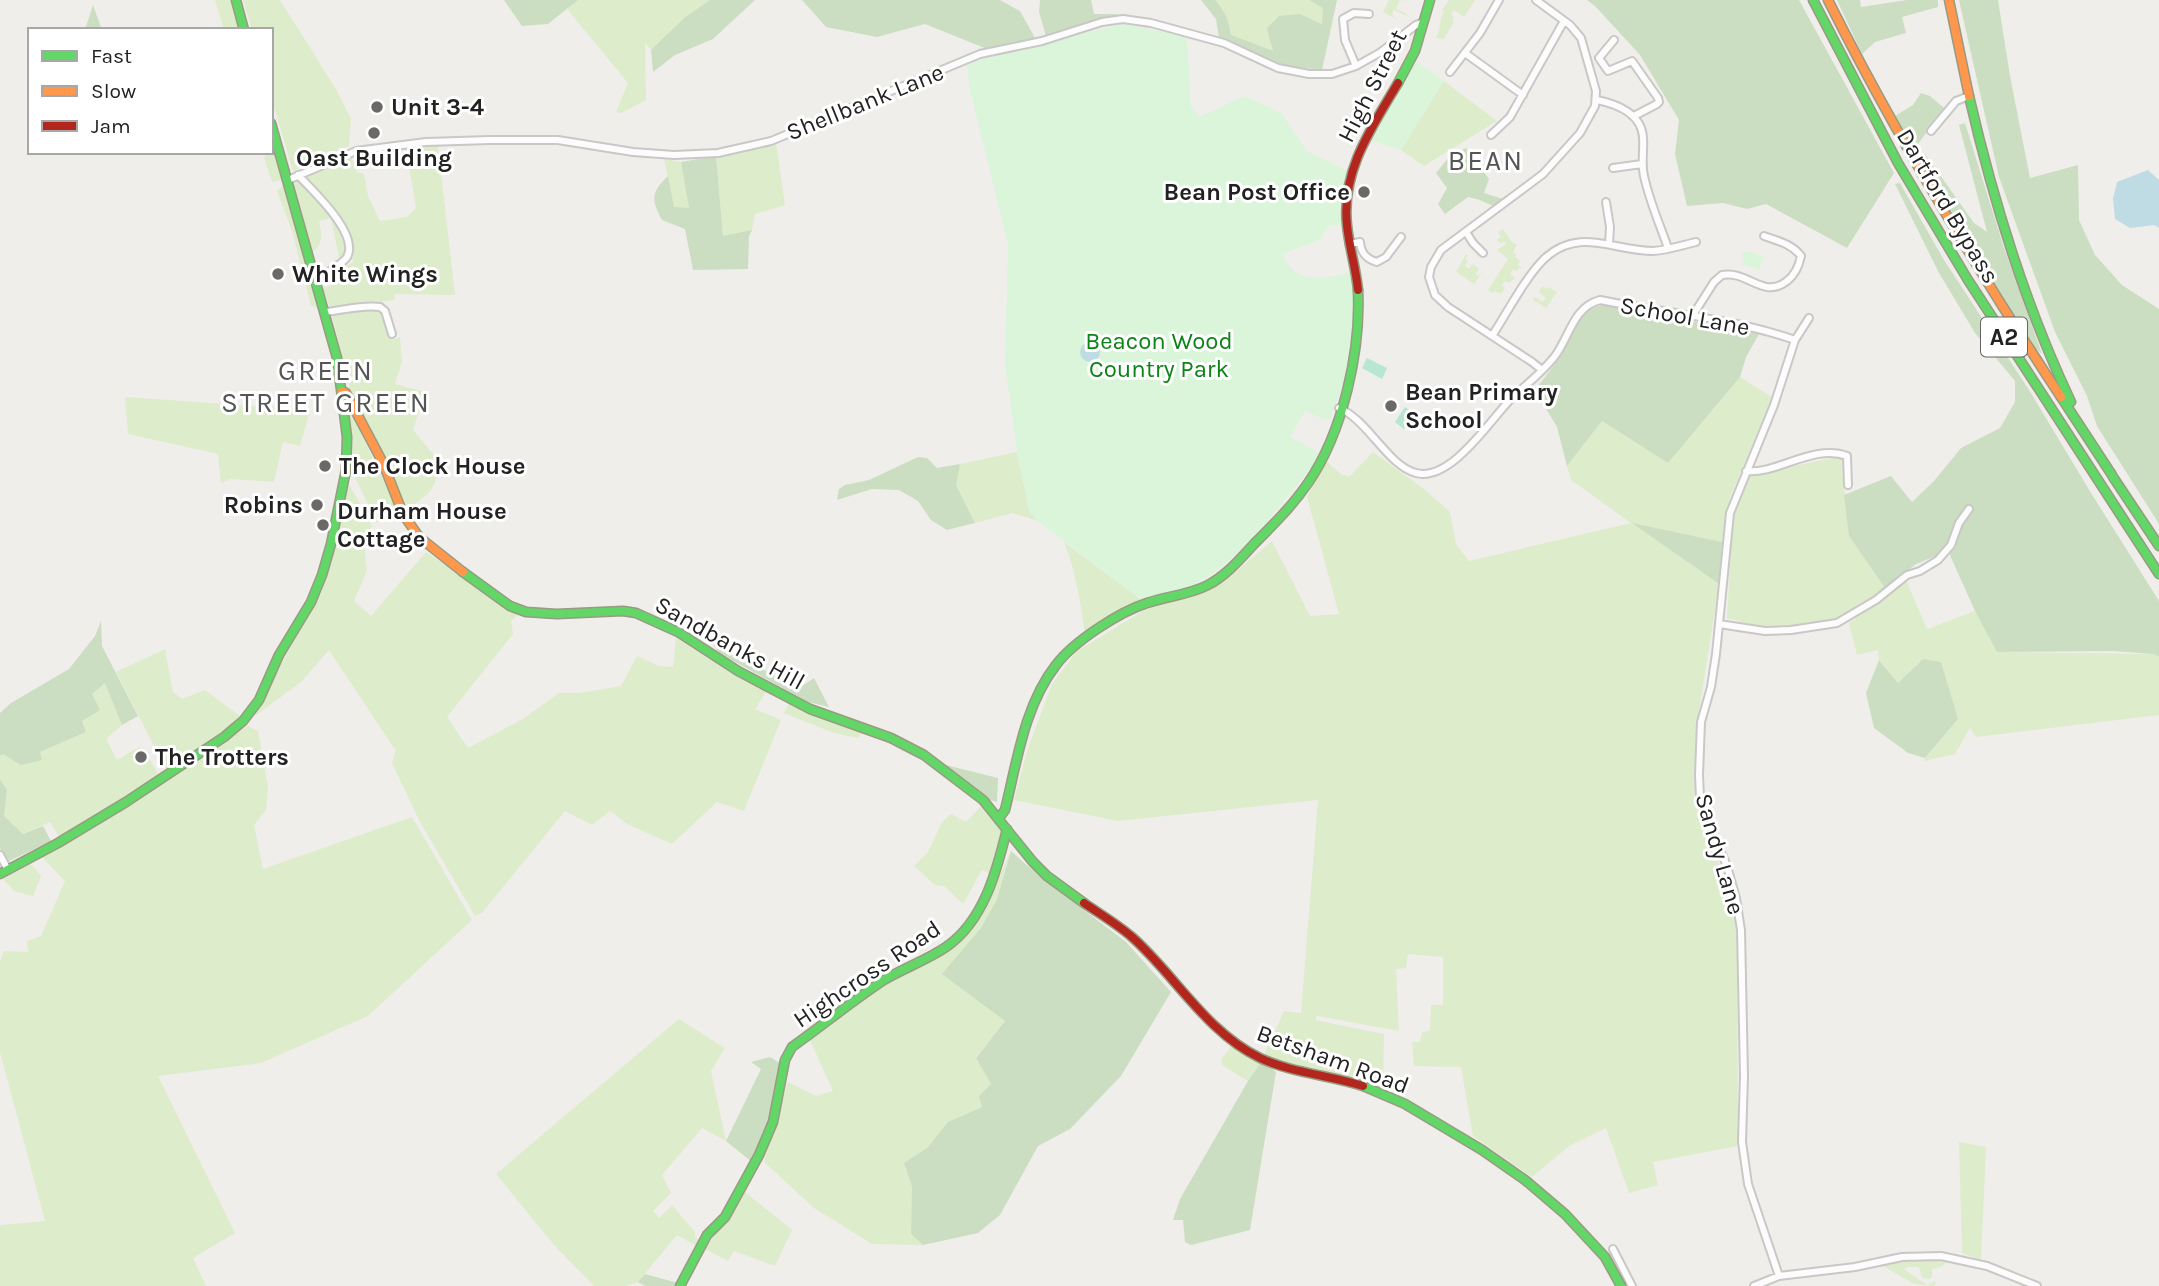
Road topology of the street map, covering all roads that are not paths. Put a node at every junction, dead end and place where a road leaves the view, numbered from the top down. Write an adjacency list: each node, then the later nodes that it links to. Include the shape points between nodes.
1 (236, 0): 11 (main road)
2 (1430, 0): 10 (main road, High Street)
3 (1499, 0): 13 (street)
4 (1536, 0): 9 (street)
5 (1812, 0): 51 (main road, Dartford Bypass / A2, via 1898,163 1974,290)
6 (1828, 0): 47 (main road, Dartford Bypass / A2, via 1915,165)
7 (1949, 0): 17 (main road)
8 (1369, 14): 14 (street, via 1353,13 1343,19 1345,41)
9 (1564, 21): 16 (street); 18 (street, via 1583,44)
10 (1422, 23): 14 (street, Shellbank Lane); 32 (main road, High Street, via 1412,58 1354,166 1346,204)
11 (243, 28)
12 (1614, 40): 19 (street, via 1601,55 1608,71 1632,61 1658,98 1657,104)
13 (1465, 52): 15 (street); 16 (street)
14 (1356, 66): 25 (street, Shellbank Lane, via 1332,75 1294,72 1224,43 1123,19 980,54 771,141 718,153 647,153 558,140 437,142 356,151)
15 (1450, 72)
16 (1523, 95): 22 (street, via 1510,117)
17 (1969, 96): 21 (street, via 1956,101); 47 (main road, A2, via 1990,179 2044,344)
18 (1597, 100): 19 (street); 28 (street, via 1585,127 1549,169)
19 (1634, 116): 23 (street, via 1643,132)
20 (273, 130): 26 (main road)
21 (1931, 131)
22 (1491, 135)
23 (1642, 164): 24 (street); 34 (street)
24 (1613, 167)
25 (298, 174): 26 (street, Shellbank Lane); 36 (street, via 334,212 348,240 349,255)
26 (288, 180): 37 (main road)
27 (1606, 202): 33 (street)
28 (1466, 232): 35 (street); 41 (street, via 1435,258 1431,287 1441,302)
29 (1764, 236): 38 (street, via 1784,242 1801,256 1792,278 1771,289 1733,274 1722,275)
30 (1401, 237): 32 (street, via 1377,262 1365,256 1360,242)
31 (1696, 242): 34 (street)
32 (1349, 244): 45 (main road, High Street, via 1360,316)
33 (1609, 244): 34 (street, via 1653,251); 41 (street, via 1578,242 1550,254)
34 (1668, 248)
35 (1483, 253)
36 (330, 271)
37 (324, 312): 40 (street, via 380,307); 44 (main road)
38 (1693, 315): 42 (street, School Lane); 43 (street, School Lane, via 1594,302 1581,309 1561,347)
39 (1809, 318): 42 (street, Sandy Lane)
40 (392, 334)
41 (1492, 336): 43 (street)
42 (1796, 340): 46 (street, Sandy Lane)
43 (1542, 370): 45 (street, School Lane, via 1468,448 1443,468 1428,473 1403,467 1360,422)
44 (342, 391): 53 (main road, Sandbanks Hill, via 419,537 510,606 557,614 623,611 658,621 786,698 924,755 975,793); 58 (main road, via 348,454 331,544 311,602 259,700 223,737 126,802)
45 (1339, 408): 53 (main road, High Street, via 1322,458 1305,488 1228,571 1201,589 1129,611 1064,654 1028,717 1008,800)
46 (1746, 471): 48 (street, via 1837,452 1847,456); 52 (street, Sandy Lane, via 1730,513)
47 (2114, 477): 50 (main road, A2)
48 (1848, 485)
49 (1969, 509): 52 (street, via 1938,561 1907,575 1845,619 1765,631)
50 (2159, 546)
51 (2159, 574)
52 (1719, 624): 60 (street, Sandy Lane, via 1711,687 1701,722 1700,798 1738,908 1742,1142 1748,1184)
53 (999, 818): 54 (main road, Sandbanks Hill)
54 (1007, 829): 55 (main road, Betsham Road); 56 (main road, Highcross Road)
55 (1015, 840): 56 (main road); 62 (main road, Betsham Road, via 1047,876 1132,937 1239,1046 1288,1069 1375,1090 1474,1144 1545,1195 1605,1257)
56 (1004, 844): 61 (main road, Highcross Road, via 988,891 961,934 922,962 886,979 792,1047 785,1060 773,1122 759,1155)
57 (0, 855): 58 (street)
58 (4, 872)
59 (1613, 1249): 63 (street)
60 (1779, 1276): 64 (street); 65 (street, via 1941,1255 1987,1266)
61 (680, 1286)
62 (1621, 1286)
63 (1632, 1286)
64 (1754, 1286)
65 (2038, 1286)

